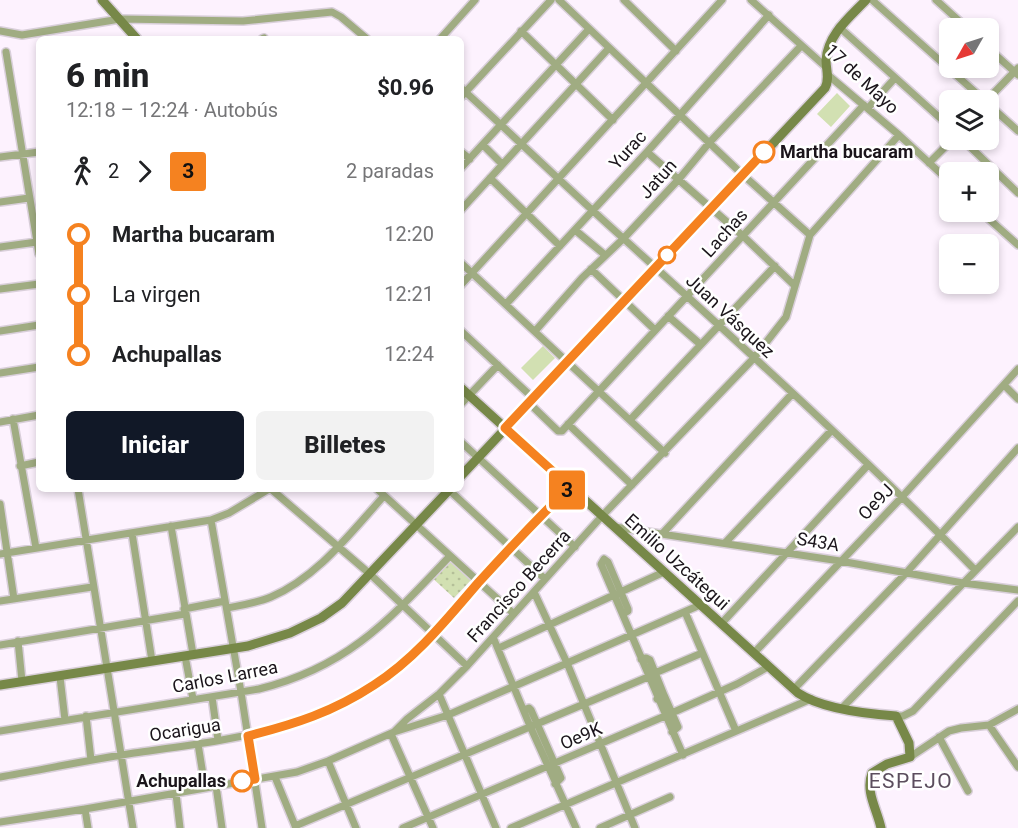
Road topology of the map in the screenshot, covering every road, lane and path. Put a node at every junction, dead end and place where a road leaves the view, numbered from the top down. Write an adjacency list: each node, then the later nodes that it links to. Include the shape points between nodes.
1 (102, 0): 13 (street)
2 (475, 0): 20 (street)
3 (551, 0): 17 (street)
4 (559, 0): 15 (street)
5 (624, 0): 23 (street)
6 (722, 0): 23 (street)
7 (751, 0): 11 (street, 17 de Mayo)
8 (867, 0): 14 (street)
9 (872, 0): 33 (street)
10 (936, 0): 12 (street)
11 (769, 15): 21 (street, 17 de Mayo); 38 (street, Yurac)
12 (956, 18)
13 (120, 19): 16 (street, via 22,35); 18 (street); 19 (street, via 243,21 332,12)
14 (839, 27): 27 (street, via 829,49); 29 (street)
15 (590, 29): 22 (street); 26 (street)
16 (0, 31)
17 (521, 31): 26 (street); 32 (street)
18 (134, 36)
19 (363, 36)
20 (443, 36)
21 (801, 46): 27 (street, 17 de Mayo); 44 (street, Jatun)
22 (609, 48): 30 (street); 31 (street)
23 (676, 51): 30 (street)
24 (6, 52): 52 (street)
25 (999, 57): 28 (street)
26 (558, 66): 31 (street); 41 (street)
27 (827, 71): 36 (street, 17 de Mayo); 59 (street, via 825,88)
28 (1017, 72): 34 (street)
29 (895, 78): 36 (street, Lachas); 39 (street)
30 (645, 82): 38 (street); 40 (street)
31 (576, 83): 40 (street); 45 (street)
32 (464, 90)
33 (973, 90)
34 (999, 90)
35 (464, 94): 41 (street, Juan Vásquez)
36 (866, 106): 43 (street, 17 de Mayo); 66 (street, Lachas)
37 (999, 114): 42 (street)
38 (680, 115): 44 (street); 49 (street, Yurac)
39 (939, 117)
40 (614, 120): 62 (street)
41 (501, 125): 45 (street, Juan Vásquez); 46 (street)
42 (1018, 132)
43 (899, 135): 55 (street, 17 de Mayo); 73 (street, Francisco Becerra)
44 (709, 143): 59 (street); 61 (street, Jatun)
45 (520, 144): 56 (street); 62 (street, Juan Vásquez)
46 (483, 145): 54 (street); 56 (street)
47 (942, 150): 55 (street)
48 (973, 150): 63 (street)
49 (647, 152): 61 (street); 69 (street, Yurac)
50 (36, 153): 52 (street)
51 (464, 154): 54 (street)
52 (22, 155): 53 (street); 64 (street)
53 (0, 157)
54 (470, 159): 57 (street)
55 (929, 163): 58 (street, 17 de Mayo)
56 (502, 164): 60 (street)
57 (464, 165)
58 (939, 172)
59 (742, 174): 66 (street); 68 (street)
60 (490, 178): 67 (street); 70 (street)
61 (679, 179): 68 (street); 76 (street, Jatun)
62 (559, 180): 69 (street, Juan Vásquez); 70 (street)
63 (1018, 193)
64 (29, 198): 65 (street); 74 (street)
65 (0, 202)
66 (773, 202): 73 (street); 75 (street, Lachas)
67 (464, 207)
68 (711, 207): 75 (street); 83 (street)
69 (593, 211): 72 (street, Yurac); 76 (street, Juan Vásquez)
70 (525, 214): 79 (street); 86 (street)
71 (992, 222): 78 (street)
72 (575, 230): 79 (street, Yurac); 81 (street)
73 (810, 235): 89 (street, Francisco Becerra)
74 (36, 236)
75 (743, 236): 84 (street); 91 (street, Lachas)
76 (623, 239): 81 (street, Jatun); 83 (street, Juan Vásquez)
77 (36, 242): 80 (street)
78 (1018, 245)
79 (560, 246): 93 (street, Yurac)
80 (0, 247)
81 (605, 255): 85 (street, Jatun)
82 (464, 266): 86 (street)
83 (656, 267): 91 (street, Juan Vásquez); 92 (street)
84 (775, 267): 89 (street); 96 (street)
85 (591, 269): 92 (street); 97 (street, Jatun)
86 (472, 274): 87 (street); 93 (street)
87 (464, 282)
88 (36, 284): 90 (street)
89 (795, 286): 102 (street, Francisco Becerra, via 782,325)
90 (0, 289)
91 (687, 297): 94 (street, Lachas); 96 (street, Juan Vásquez)
92 (624, 302): 98 (street); 103 (street)
93 (507, 303): 97 (street)
94 (668, 316): 98 (street, Lachas); 101 (street)
95 (36, 325): 99 (street)
96 (719, 326): 101 (street); 102 (street, Juan Vásquez)
97 (536, 330): 103 (street)
98 (655, 330): 110 (street, Lachas)
99 (0, 331)
100 (464, 334): 104 (street)
101 (700, 344): 118 (street)
102 (754, 358): 111 (street, Juan Vásquez); 125 (street, Francisco Becerra)
103 (567, 362): 110 (street); 114 (street)
104 (498, 365): 112 (street); 114 (street)
105 (36, 367): 107 (street)
106 (1018, 369): 108 (street, Oe9J)
107 (0, 372)
108 (1004, 385): 113 (street); 140 (street, Oe9J)
109 (464, 391): 112 (street, Emilio Uzcátegui)
110 (598, 392): 118 (street); 120 (street, Lachas)
111 (792, 394): 122 (street, Juan Vásquez); 151 (street)
112 (469, 395): 115 (street); 121 (street, Emilio Uzcátegui)
113 (1018, 399)
114 (531, 400): 120 (street, Lachas, via 558,431); 121 (street)
115 (464, 401)
116 (36, 415): 117 (street)
117 (13, 419): 119 (street); 129 (street)
118 (630, 420): 125 (street)
119 (0, 422)
120 (568, 424): 131 (street)
121 (505, 428): 126 (street); 132 (street, Emilio Uzcátegui)
122 (831, 431): 128 (street, Juan Vásquez); 153 (street)
123 (464, 445): 126 (street)
124 (1018, 448): 150 (street)
125 (665, 453): 131 (street, Francisco Becerra)
126 (478, 457): 130 (street); 142 (street)
127 (36, 463): 129 (street)
128 (868, 465): 140 (street, Juan Vásquez); 158 (street)
129 (20, 466): 157 (street)
130 (464, 473)
131 (632, 485): 143 (street, Francisco Becerra)
132 (570, 487): 142 (street, Ocarigua); 143 (street, Emilio Uzcátegui)
133 (78, 492): 152 (street)
134 (265, 492): 144 (street)
135 (274, 492): 154 (street)
136 (380, 492): 139 (street)
137 (446, 492): 145 (street)
138 (452, 492): 155 (street)
139 (384, 496): 145 (street); 154 (street)
140 (902, 497): 150 (street, Juan Vásquez); 161 (street, Oe9J)
141 (0, 504): 159 (street)
142 (541, 516): 155 (street, Ocarigua); 156 (street)
143 (602, 516): 147 (street, Emilio Uzcátegui); 156 (street, Francisco Becerra)
144 (211, 520): 146 (street); 176 (street)
145 (416, 524): 160 (street); 165 (street)
146 (171, 526): 149 (street); 179 (street)
147 (614, 527): 151 (street, S43A); 163 (street, Emilio Uzcátegui)
148 (1018, 527): 162 (street)
149 (132, 533): 152 (street); 182 (street)
150 (940, 533): 162 (street, Juan Vásquez); 164 (street)
151 (662, 534): 153 (street, S43A)
152 (86, 541): 157 (street); 169 (street)
153 (724, 543): 158 (street, S43A)
154 (338, 547): 165 (street); 176 (street, via 286,590 250,604)
155 (511, 547): 166 (street); 167 (street, Ocarigua)
156 (575, 547): 166 (street, Francisco Becerra)
157 (36, 548): 159 (street)
158 (786, 553): 161 (street, S43A); 183 (street)
159 (4, 554): 173 (street)
160 (450, 556): 167 (street); 178 (street, Carlos Larrea)
161 (840, 561): 164 (street, S43A); 194 (street, Oe9J)
162 (975, 570): 168 (street)
163 (664, 572): 172 (street); 177 (street, Emilio Uzcátegui)
164 (907, 572): 168 (street, S43A); 206 (street)
165 (370, 574): 178 (street); 191 (street, via 342,603 308,625 265,642)
166 (545, 579): 171 (street, Francisco Becerra)
167 (479, 583): 181 (street); 186 (street, Ocarigua)
168 (963, 583): 170 (street, S43A); 214 (street)
169 (92, 587): 173 (street); 185 (street)
170 (1018, 590)
171 (534, 592): 181 (street, Francisco Becerra); 184 (street)
172 (618, 594): 184 (street); 187 (street)
173 (14, 599): 174 (street)
174 (0, 601)
175 (1018, 601): 220 (street, via 913,711)
176 (226, 604): 179 (street); 191 (street)
177 (700, 605): 180 (street); 183 (street, Emilio Uzcátegui)
178 (403, 606): 186 (street); 207 (street, Carlos Larrea, via 366,638 318,669 279,684)
179 (185, 612): 182 (street); 195 (street)
180 (685, 612): 187 (street); 193 (street)
181 (514, 614): 188 (street, Francisco Becerra)
182 (145, 622): 185 (street); 196 (street)
183 (721, 624): 194 (street, Emilio Uzcátegui)
184 (550, 626): 192 (street); 197 (street)
185 (99, 629): 189 (street); 200 (street)
186 (433, 634): 198 (street); 227 (street, Ocarigua, via 395,670 358,695 302,722)
187 (632, 636): 197 (street); 201 (street)
188 (493, 637): 192 (street); 198 (street, Francisco Becerra)
189 (18, 641): 190 (street); 203 (street)
190 (0, 645)
191 (233, 648): 195 (street); 207 (street)
192 (499, 648): 205 (street)
193 (702, 652): 201 (street); 208 (street)
194 (754, 653): 199 (street, Emilio Uzcátegui)
195 (189, 655): 196 (street); 211 (street)
196 (152, 661): 200 (street)
197 (567, 663): 205 (street); 213 (street)
198 (467, 666): 209 (street, Francisco Becerra)
199 (768, 667): 206 (street, Emilio Uzcátegui); 208 (street, Oe9K)
200 (107, 668): 202 (street); 216 (street)
201 (652, 675): 213 (street); 218 (street)
202 (60, 676): 203 (street); 221 (street)
203 (22, 681): 204 (street)
204 (0, 685)
205 (515, 687): 217 (street); 222 (street)
206 (794, 689): 212 (street, Emilio Uzcátegui)
207 (242, 692): 210 (street, Carlos Larrea); 227 (street)
208 (719, 692): 218 (street, Oe9K); 225 (street)
209 (439, 694): 217 (street); 226 (street, Francisco Becerra)
210 (212, 697): 211 (street, Carlos Larrea); 229 (street)
211 (193, 699): 216 (street, Carlos Larrea)
212 (811, 699): 214 (street, Emilio Uzcátegui); 225 (street)
213 (584, 704): 222 (street); 231 (street)
214 (842, 708): 220 (street, Emilio Uzcátegui)
215 (1018, 709): 223 (street)
216 (114, 712): 219 (street, Carlos Larrea); 233 (street)
217 (448, 715): 226 (street); 232 (street)
218 (668, 715): 231 (street, Oe9K); 234 (street)
219 (86, 716): 221 (street, Carlos Larrea); 236 (street)
220 (896, 716): 235 (street, via 909,743)
221 (65, 720): 224 (street, Carlos Larrea)
222 (533, 725): 232 (street); 238 (street)
223 (988, 725): 228 (street, via 961,728); 239 (street)
224 (0, 731)
225 (736, 731): 234 (street)
226 (393, 733): 237 (street, Francisco Becerra); 242 (street)
227 (248, 736): 229 (street, Ocarigua); 243 (street)
228 (939, 737): 235 (street); 247 (street)
229 (218, 740): 230 (street, Ocarigua)
230 (198, 744): 233 (street, Ocarigua); 246 (street)
231 (600, 744): 238 (street, Oe9K); 244 (street)
232 (464, 754): 242 (street); 249 (street)
233 (121, 755): 236 (street, Ocarigua); 251 (street)
234 (683, 755): 244 (street)
235 (910, 757): 273 (street, via 872,773 870,794)
236 (91, 760): 240 (street, Ocarigua)
237 (328, 761): 241 (street, Francisco Becerra); 252 (street)
238 (551, 765): 249 (street, Oe9K); 253 (street)
239 (1018, 766)
240 (0, 777)
241 (275, 777): 243 (street, Francisco Becerra); 258 (street)
242 (411, 778): 252 (street); 256 (street)
243 (255, 779): 245 (street, Francisco Becerra); 264 (street)
244 (617, 783): 253 (street); 255 (street)
245 (216, 786): 246 (street, Francisco Becerra); 263 (street)
246 (205, 787): 248 (street, Francisco Becerra)
247 (968, 791)
248 (176, 794): 251 (street, Francisco Becerra); 262 (street)
249 (482, 796): 256 (street, Oe9K); 268 (street)
250 (670, 797): 255 (street)
251 (128, 802): 254 (street, Francisco Becerra); 261 (street)
252 (346, 805): 258 (street); 265 (street)
253 (566, 805): 269 (street); 270 (street)
254 (85, 809): 257 (street, Francisco Becerra); 260 (street)
255 (630, 815): 271 (street); 272 (street)
256 (428, 817): 266 (street, Oe9K); 267 (street)
257 (0, 822): 259 (street)
258 (296, 827)
259 (1, 828)
260 (88, 828)
261 (133, 828)
262 (180, 828)
263 (222, 828)
264 (262, 828)
265 (356, 828)
266 (403, 828)
267 (433, 828)
268 (496, 828)
269 (511, 828)
270 (576, 828)
271 (600, 828)
272 (635, 828)
273 (881, 828)

